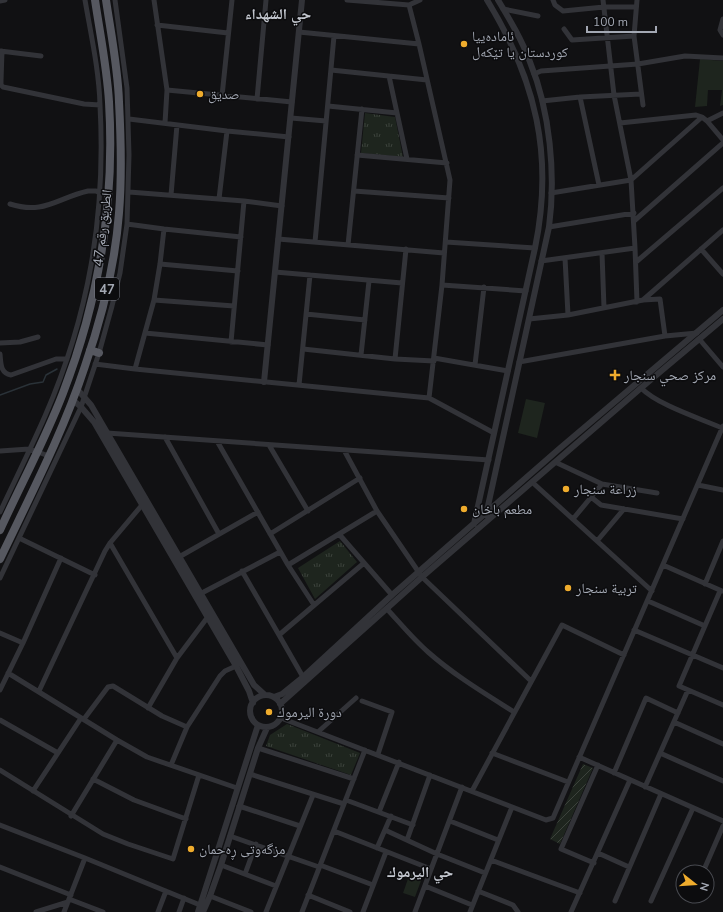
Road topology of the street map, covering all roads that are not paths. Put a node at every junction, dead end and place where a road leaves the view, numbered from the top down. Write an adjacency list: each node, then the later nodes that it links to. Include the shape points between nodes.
1 (5, 0): 17 (street)
2 (85, 0): 53 (street)
3 (95, 0): 51 (highway, الطريق رقم 47 / 47)
4 (106, 0): 49 (highway, الطريق رقم 47 / 47)
5 (115, 0): 61 (street, via 125,63)
6 (154, 0): 24 (street)
7 (232, 0): 27 (street)
8 (266, 0): 48 (street)
9 (302, 0): 26 (street)
10 (347, 0): 18 (street)
11 (420, 0): 18 (street)
12 (487, 0): 41 (street)
13 (498, 0): 21 (street)
14 (553, 0): 19 (street, via 554,5 563,11)
15 (603, 0): 19 (street)
16 (637, 0): 20 (street)
17 (0, 1)
18 (409, 5): 32 (street)
19 (604, 7): 20 (street); 31 (street)
20 (636, 7): 30 (street)
21 (503, 9): 22 (street); 39 (street, via 528,56)
22 (538, 16)
23 (723, 19): 28 (street, via 720,30)
24 (157, 25): 27 (street); 43 (street)
25 (564, 29): 31 (street, via 572,40)
26 (299, 32): 29 (street); 52 (street)
27 (228, 33): 46 (street)
28 (723, 35)
29 (334, 36): 32 (street); 38 (street)
30 (634, 36): 31 (street); 36 (street)
31 (607, 38): 37 (street)
32 (419, 44): 42 (street)
33 (1, 51): 34 (street); 53 (street, via 3,87 77,103)
34 (41, 56)
35 (723, 58): 36 (street, via 685,56)
36 (638, 64): 37 (street); 44 (street)
37 (610, 67): 39 (street, via 541,71); 45 (street)
38 (331, 70): 40 (street); 55 (street)
39 (534, 74): 41 (street); 50 (street)
40 (389, 76): 42 (street); 57 (street)
41 (525, 77): 99 (street, via 533,103 542,157 541,221)
42 (427, 80): 74 (street)
43 (166, 90): 46 (street); 65 (street)
44 (641, 94): 45 (street); 54 (street)
45 (614, 95): 47 (street); 64 (street)
46 (222, 96): 48 (street)
47 (580, 97): 50 (street); 76 (street)
48 (257, 99): 52 (street)
49 (119, 101): 51 (highway); 71 (highway, الطريق رقم 47 / 47)
50 (542, 101): 81 (street, via 550,156)
51 (109, 102): 129 (highway, الطريق رقم 47 / 47, via 110,176 106,225 98,274)
52 (292, 102): 60 (street)
53 (100, 104): 80 (street)
54 (643, 105)
55 (328, 106): 56 (street); 62 (street)
56 (362, 109): 57 (street); 72 (street)
57 (397, 113): 73 (street)
58 (723, 113): 63 (street)
59 (702, 117): 63 (street); 64 (street, via 696,115); 75 (street)
60 (290, 118): 62 (street); 68 (street)
61 (129, 119): 65 (street); 71 (street)
62 (326, 121): 96 (street)
63 (707, 121): 69 (street)
64 (620, 123): 75 (street)
65 (165, 124): 66 (street)
66 (177, 125): 67 (street); 82 (street)
67 (227, 131): 68 (street); 84 (street)
68 (288, 137): 87 (street)
69 (723, 140)
70 (723, 143): 89 (street)
71 (125, 155): 79 (street); 139 (highway, الطريق رقم 47 / 47, via 116,242)
72 (357, 155): 73 (street); 78 (street)
73 (407, 159): 74 (street)
74 (447, 163): 83 (street)
75 (631, 180): 76 (street); 88 (street)
76 (599, 185): 81 (street)
77 (723, 188): 107 (street)
78 (354, 191): 83 (street); 98 (street)
79 (129, 192): 82 (street); 90 (street)
80 (100, 193): 86 (street, via 88,191 39,208); 129 (street, via 98,227)
81 (551, 193): 91 (street)
82 (171, 195): 84 (street)
83 (450, 198): 97 (street)
84 (219, 199): 85 (street)
85 (244, 201): 87 (street); 94 (street)
86 (10, 204)
87 (282, 206): 95 (street)
88 (634, 213): 89 (street); 91 (street)
89 (634, 221): 100 (street)
90 (127, 224): 92 (street); 139 (street, via 117,284)
91 (549, 227): 106 (street)
92 (164, 229): 94 (street); 108 (street)
93 (723, 230): 102 (street)
94 (241, 237): 109 (street)
95 (278, 239): 96 (street); 110 (street)
96 (315, 242): 98 (street)
97 (446, 242): 99 (street); 103 (street)
98 (348, 244): 101 (street)
99 (535, 248): 117 (street)
100 (635, 248): 104 (street); 107 (street)
101 (406, 249): 103 (street); 114 (street)
102 (701, 249): 111 (street); 119 (street)
103 (444, 253): 115 (street)
104 (602, 253): 105 (street); 122 (street)
105 (565, 258): 106 (street); 125 (street)
106 (541, 261): 126 (street)
107 (636, 262): 120 (street)
108 (160, 264): 109 (street); 118 (street)
109 (238, 271): 121 (street)
110 (275, 272): 112 (street); 137 (street)
111 (723, 274)
112 (310, 275): 113 (street); 124 (street)
113 (369, 281): 114 (street); 128 (street)
114 (402, 283): 143 (street)
115 (442, 285): 116 (street); 144 (street)
116 (484, 287): 117 (street); 147 (street)
117 (526, 291): 150 (street)
118 (154, 300): 121 (street); 131 (street)
119 (643, 300): 120 (street); 132 (street, via 660,299)
120 (637, 302): 122 (street)
121 (234, 306): 135 (street)
122 (604, 308): 125 (street)
123 (723, 310): 130 (street)
124 (306, 314): 128 (street); 138 (street)
125 (568, 315): 126 (street)
126 (529, 319): 145 (street)
127 (723, 319): 134 (street)
128 (365, 320): 141 (street)
129 (80, 330): 142 (street); 168 (highway, الطريق رقم 47 / 47, via 63,394)
130 (697, 332): 132 (street); 188 (street, via 559,449)
131 (146, 333): 135 (street); 149 (street)
132 (665, 336): 145 (street)
133 (38, 337): 136 (street, via 13,343)
134 (700, 340): 148 (street); 153 (street)
135 (231, 342): 137 (street)
136 (0, 343)
137 (268, 345): 151 (street)
138 (303, 349): 141 (street); 152 (street)
139 (94, 352): 146 (street); 154 (highway, الطريق رقم 47 / 47)
140 (0, 354): 142 (street, via 3,371 11,375 56,359)
141 (361, 356): 143 (street)
142 (67, 359): 165 (street)
143 (395, 359): 144 (street)
144 (434, 360): 147 (street); 156 (street)
145 (519, 362): 178 (street)
146 (95, 364): 149 (street); 155 (street)
147 (476, 365): 150 (street)
148 (723, 367)
149 (135, 369): 151 (street)
150 (508, 371): 161 (street)
151 (264, 382): 152 (street)
152 (299, 385): 156 (street)
153 (641, 388): 159 (street, via 660,402); 171 (street)
154 (77, 389): 155 (street); 157 (highway, الطريق رقم 47 / 47)
155 (84, 397): 158 (street); 160 (street)
156 (429, 398): 161 (street)
157 (73, 400): 158 (street); 169 (highway, الطريق رقم 47 / 47)
158 (81, 407): 179 (street); 182 (street, via 94,422)
159 (723, 427): 175 (street)
160 (107, 433): 162 (street); 201 (street)
161 (494, 433): 170 (street)
162 (165, 437): 163 (street); 193 (street)
163 (217, 441): 164 (street); 187 (street)
164 (269, 445): 166 (street); 184 (street)
165 (29, 449): 167 (street); 168 (street); 186 (street)
166 (344, 450): 170 (street); 172 (street)
167 (0, 451)
168 (39, 451): 169 (street); 192 (highway, الطريق رقم 47 / 47)
169 (50, 456): 179 (highway, الطريق رقم 47 / 47)
170 (488, 460): 176 (street)
171 (555, 462): 173 (street); 174 (street)
172 (360, 478): 184 (street); 185 (street)
173 (532, 482): 188 (street); 189 (street)
174 (602, 484): 180 (street); 181 (street)
175 (698, 486): 177 (street); 190 (street)
176 (482, 490): 178 (street); 191 (street)
177 (723, 490)
178 (490, 492): 188 (street)
179 (36, 493): 196 (street); 203 (highway, الطريق رقم 47 / 47)
180 (657, 493)
181 (591, 497): 183 (street, via 602,505); 189 (street)
182 (142, 505): 199 (street); 214 (street)
183 (624, 509): 190 (street); 197 (street)
184 (308, 511): 194 (street)
185 (377, 511): 195 (street); 209 (street)
186 (0, 512)
187 (258, 512): 193 (street); 194 (street)
188 (487, 517): 191 (street); 209 (street)
189 (572, 519): 197 (street)
190 (683, 519): 206 (street)
191 (474, 524): 209 (street)
192 (0, 530)
193 (219, 534): 201 (street)
194 (270, 534): 200 (street)
195 (339, 534): 204 (street); 205 (street)
196 (19, 538): 202 (street); 210 (street)
197 (597, 541): 212 (street)
198 (723, 541): 211 (street)
199 (110, 543): 208 (street); 227 (street)
200 (280, 552): 205 (street); 207 (street)
201 (179, 557): 214 (street)
202 (61, 558): 208 (street); 224 (street)
203 (0, 559)
204 (364, 563): 215 (street); 217 (street)
205 (288, 565): 217 (street)
206 (663, 565): 211 (street); 212 (street)
207 (242, 571): 214 (street); 223 (street)
208 (95, 575): 235 (street)
209 (420, 575): 215 (street); 218 (street); 232 (street)
210 (0, 578)
211 (705, 584): 213 (street)
212 (652, 591): 216 (street)
213 (722, 591): 220 (street)
214 (198, 595): 219 (street); 236 (street, via 254,685)
215 (392, 595): 231 (street)
216 (648, 601): 220 (street); 221 (street)
217 (314, 605): 223 (street)
218 (387, 609): 241 (street); 244 (street, via 437,660)
219 (207, 618): 227 (street); 228 (street)
220 (705, 626): 225 (street)
221 (634, 630): 225 (street); 226 (street)
222 (0, 633): 224 (street)
223 (279, 634): 231 (street)
224 (23, 643): 230 (street)
225 (692, 655): 229 (street); 234 (street, via 679,686)
226 (624, 656): 232 (street, via 562,625); 262 (street)
227 (176, 658): 243 (street)
228 (236, 666): 240 (street); 251 (street, via 220,676)
229 (723, 668)
230 (8, 673): 233 (street); 235 (street)
231 (303, 677): 237 (street, via 282,694)
232 (531, 681): 244 (street)
233 (0, 690)
234 (688, 690): 242 (street); 245 (street)
235 (39, 691): 246 (street)
236 (265, 696): 237 (street); 240 (street)
237 (274, 697): 241 (street)
238 (356, 698): 253 (street)
239 (362, 701): 261 (street, via 392,712)
240 (253, 703): 250 (street, via 252,717)
241 (280, 704): 247 (street)
242 (723, 705)
243 (148, 708): 246 (street, via 110,686); 251 (street)
244 (514, 712): 258 (street)
245 (678, 714): 249 (street); 267 (street, via 646,698)
246 (83, 718): 254 (street); 260 (street)
247 (281, 718): 252 (street); 253 (street)
248 (0, 720): 260 (street)
249 (674, 722): 255 (street); 259 (street)
250 (258, 725): 252 (street); 278 (street)
251 (187, 727): 264 (street)
252 (267, 728): 256 (street)
253 (319, 731): 257 (street)
254 (117, 740): 264 (street); 271 (street)
255 (723, 744)
256 (258, 748): 268 (street); 272 (street)
257 (365, 750): 261 (street); 272 (street)
258 (492, 753): 275 (street); 280 (street)
259 (660, 753): 274 (street); 276 (street)
260 (58, 754): 279 (street)
261 (378, 754): 263 (street)
262 (579, 757): 265 (street); 275 (street)
263 (399, 762): 270 (street); 287 (street)
264 (171, 765): 269 (street)
265 (598, 765): 267 (street); 310 (street, via 561,849)
266 (0, 770): 279 (street)
267 (614, 772): 273 (street)
268 (250, 774): 282 (street); 284 (street)
269 (198, 775): 278 (street); 290 (street)
270 (430, 775): 277 (street); 293 (street)
271 (93, 779): 288 (street); 290 (street, via 134,800)
272 (354, 779): 283 (street)
273 (630, 780): 276 (street); 305 (street)
274 (723, 781)
275 (568, 782): 285 (street, via 553,818 546,820)
276 (645, 786): 281 (street)
277 (462, 787): 280 (street); 291 (street)
278 (237, 788): 331 (street)
279 (33, 791): 288 (street)
280 (472, 791): 285 (street)
281 (661, 794): 286 (street); 315 (street)
282 (313, 795): 283 (street); 295 (street)
283 (345, 802): 287 (street); 298 (street)
284 (239, 806): 295 (street); 299 (street)
285 (512, 807): 301 (street)
286 (694, 808): 292 (street); 330 (street)
287 (379, 812): 289 (street)
288 (71, 816): 290 (street, via 112,839 173,859)
289 (391, 816): 293 (street); 297 (street)
290 (186, 819)
291 (450, 821): 301 (street); 306 (street)
292 (723, 821)
293 (413, 824): 300 (street)
294 (0, 825): 308 (street)
295 (300, 826): 307 (street)
296 (723, 826): 311 (street)
297 (385, 830): 300 (street); 303 (street)
298 (334, 831): 303 (street); 314 (street)
299 (230, 836): 302 (street); 312 (street)
300 (407, 840): 306 (street)
301 (498, 840): 309 (street)
302 (256, 844): 307 (street); 318 (street)
303 (377, 848): 304 (street)
304 (386, 852): 316 (street); 319 (street)
305 (598, 853): 310 (street); 315 (street)
306 (437, 854): 316 (street); 317 (street)
307 (288, 855): 314 (street); 320 (street)
308 (85, 858): 322 (street); 328 (street)
309 (490, 860): 317 (street); 324 (street)
310 (594, 863): 324 (street)
311 (706, 864)
312 (221, 865): 318 (street); 325 (street)
313 (0, 866): 328 (street)
314 (320, 866): 319 (street); 326 (street)
315 (629, 867): 329 (street)
316 (431, 869): 321 (street)
317 (485, 873): 323 (street)
318 (245, 874): 320 (street)
319 (374, 885): 344 (street)
320 (276, 886): 341 (street)
321 (425, 886): 332 (street); 345 (street)
322 (166, 891): 327 (street); 336 (street)
323 (478, 891): 332 (street); 347 (street, via 513,905)
324 (580, 893): 348 (street)
325 (210, 896): 339 (street); 340 (street)
326 (308, 896): 342 (street); 343 (street)
327 (184, 898): 331 (street); 337 (street)
328 (69, 899): 333 (street); 334 (street); 335 (street)
329 (615, 901)
330 (651, 901)
331 (200, 905): 338 (street)
332 (472, 905): 346 (street)
333 (36, 912)
334 (64, 912)
335 (103, 912)
336 (158, 912)
337 (179, 912)
338 (198, 912)
339 (203, 912)
340 (251, 912)
341 (266, 912)
342 (302, 912)
343 (350, 912)
344 (363, 912)
345 (415, 912)
346 (470, 912)
347 (518, 912)
348 (571, 912)

